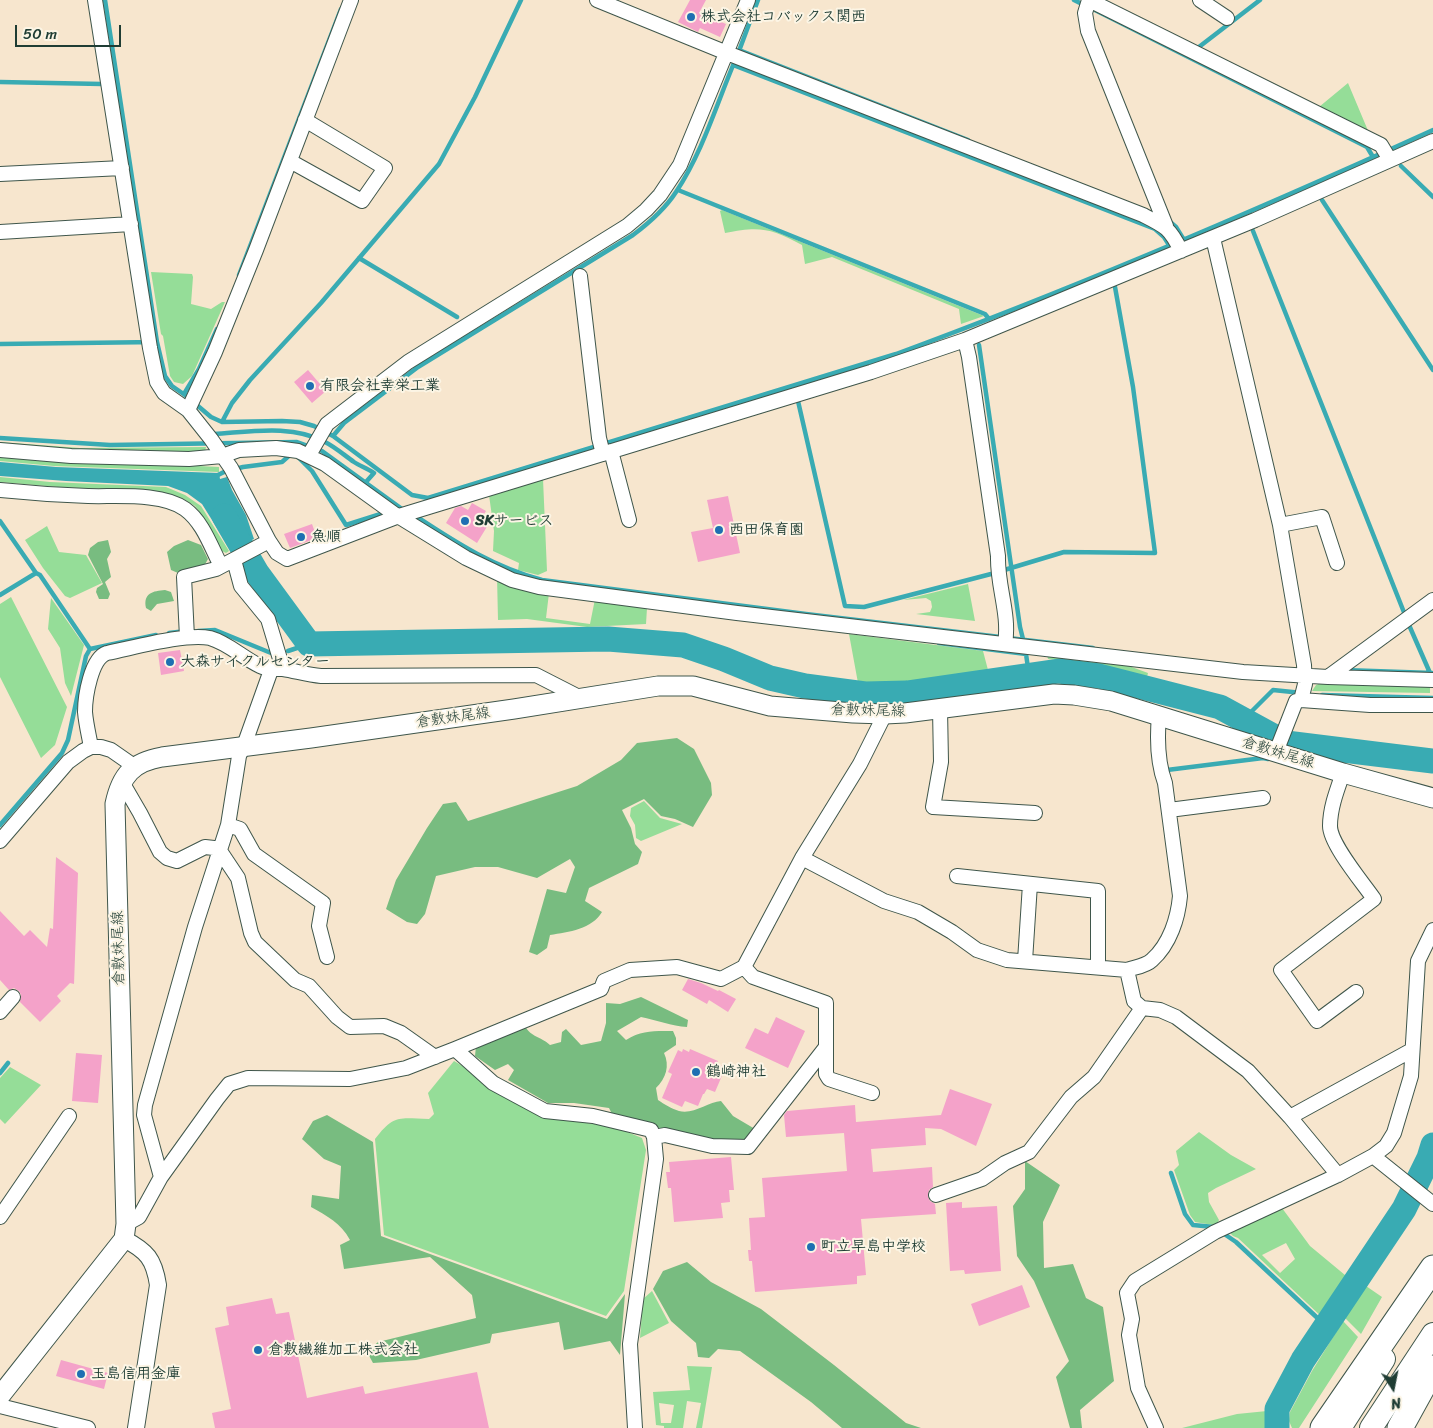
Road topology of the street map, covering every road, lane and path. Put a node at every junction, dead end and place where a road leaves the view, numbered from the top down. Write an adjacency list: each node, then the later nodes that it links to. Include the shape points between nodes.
1 (95, 0): 13 (street)
2 (351, 0): 9 (street)
3 (597, 0): 8 (street)
4 (748, 0): 8 (street)
5 (1089, 0): 11 (street); 18 (street, via 1086,14 1088,31)
6 (1200, 0): 7 (street)
7 (1227, 18)
8 (727, 53): 18 (street, via 1143,215); 25 (street, via 680,165 646,210 627,226 408,362 327,424)
9 (305, 120): 12 (street); 12 (street, via 385,168 362,201)
10 (1433, 141): 11 (street)
11 (1386, 154): 17 (street, via 1256,220)
12 (290, 161): 21 (street)
13 (122, 168): 14 (street); 15 (street)
14 (0, 174)
15 (130, 224): 16 (street); 21 (street, via 158,382 164,393)
16 (0, 232)
17 (1213, 238): 18 (street); 29 (street)
18 (1175, 240): 20 (street)
19 (580, 276): 24 (street, via 598,438)
20 (965, 340): 24 (street); 36 (street, via 998,556 1007,622)
21 (190, 404): 22 (street)
22 (217, 448): 23 (street, via 204,458 174,459); 25 (street, via 289,448); 30 (street, via 233,471)
23 (0, 450)
24 (607, 452): 27 (street); 28 (street)
25 (310, 453): 27 (street)
26 (0, 490): 33 (street, via 152,498 171,502 195,518)
27 (393, 512): 30 (street, via 287,559 277,553); 36 (street, via 466,558 512,580 539,587 718,610)
28 (629, 520)
29 (1280, 525): 32 (street, via 1322,517); 40 (street)
30 (269, 540): 31 (street)
31 (237, 558): 33 (street); 37 (street, via 241,586 268,619)
32 (1337, 563)
33 (221, 566): 35 (street, via 184,577)
34 (1433, 600): 38 (street)
35 (186, 632): 37 (street, via 220,642 261,667); 46 (street, via 100,656 92,672 85,713)
36 (1006, 640): 40 (street)
37 (277, 669): 41 (street, via 321,676 536,675); 47 (street)
38 (1334, 672): 39 (street); 40 (street)
39 (1433, 680)
40 (1304, 683): 42 (street, via 1370,705); 48 (street)
41 (583, 699): 44 (main road, 倉敷妹尾線, via 658,686 692,686 770,706); 47 (main road, 倉敷妹尾線)
42 (1433, 706)
43 (940, 709): 44 (main road, 倉敷妹尾線); 45 (main road, 倉敷妹尾線, via 1032,696 1074,694); 55 (street, via 941,762 933,807)
44 (885, 714): 59 (street, via 860,764)
45 (1159, 716): 48 (main road, 倉敷妹尾線); 54 (street, via 1160,767)
46 (91, 747): 49 (street, via 111,750); 57 (street, via 68,762)
47 (243, 747): 49 (main road, 倉敷妹尾線, via 152,759); 56 (street)
48 (1277, 749): 50 (main road, 倉敷妹尾線)
49 (134, 766): 51 (main road, 倉敷妹尾線)
50 (1343, 773): 53 (main road, 倉敷妹尾線); 68 (street, via 1332,805 1330,828 1335,843 1374,899 1281,970 1317,1021)
51 (122, 782): 58 (street, via 166,858 177,861 205,847); 86 (main road, 倉敷妹尾線, via 115,812)
52 (1263, 798): 54 (street)
53 (1433, 798)
54 (1169, 810): 67 (street, via 1179,910 1174,926 1152,960)
55 (1035, 813)
56 (228, 825): 58 (street); 63 (street, via 240,829 254,854 323,903 319,926)
57 (0, 841)
58 (220, 851): 75 (street, via 238,878 255,942 282,968 295,980 309,986 336,1017 350,1026 384,1026 401,1033); 82 (street, via 145,1105 144,1115)
59 (802, 858): 64 (street, via 884,901 918,912 977,950 1008,960); 65 (street)
60 (957, 876): 61 (street)
61 (1030, 884): 64 (street); 66 (street, via 1098,891)
62 (1433, 930): 74 (street, via 1418,961)
63 (327, 957)
64 (1025, 961): 66 (street)
65 (744, 967): 72 (street, via 753,977 826,1003); 73 (street, via 721,979 677,967 630,970 604,981 600,989)
66 (1098, 967): 67 (street)
67 (1127, 970): 70 (street, via 1134,1001)
68 (1356, 992)
69 (14, 997): 71 (street)
70 (1142, 1008): 78 (street, via 1160,1010 1176,1017 1248,1071); 83 (street, via 1094,1077 1071,1097 1029,1152 982,1178)
71 (0, 1012)
72 (826, 1047): 76 (street, via 826,1074 829,1079); 79 (street, via 748,1147 712,1146 665,1135)
73 (455, 1049): 75 (street); 79 (street, via 494,1082 545,1110 603,1118 651,1130)
74 (1412, 1050): 78 (street); 80 (street, via 1411,1076 1394,1133 1386,1146)
75 (435, 1057): 82 (street, via 406,1068 350,1079 248,1078 229,1084)
76 (872, 1094)
77 (69, 1116): 85 (street)
78 (1290, 1117): 81 (street)
79 (654, 1137): 95 (street, via 656,1159 630,1344)
80 (1373, 1156): 81 (street); 84 (street)
81 (1338, 1175): 96 (street, via 1219,1230 1135,1281 1127,1293 1132,1319 1129,1335 1138,1388)
82 (161, 1177): 86 (street, via 139,1217)
83 (936, 1195)
84 (1433, 1204)
85 (0, 1217)
86 (125, 1231): 91 (main road); 94 (street, via 150,1256 158,1285)
87 (1433, 1268): 97 (highway)
88 (1433, 1283): 98 (highway)
89 (1433, 1334): 99 (highway)
90 (1433, 1368): 100 (highway)
91 (0, 1396)
92 (0, 1406): 93 (street)
93 (88, 1428)
94 (136, 1428)
95 (635, 1428)
96 (1156, 1428)
97 (1323, 1428)
98 (1340, 1428)
99 (1371, 1428)
100 (1400, 1428)

